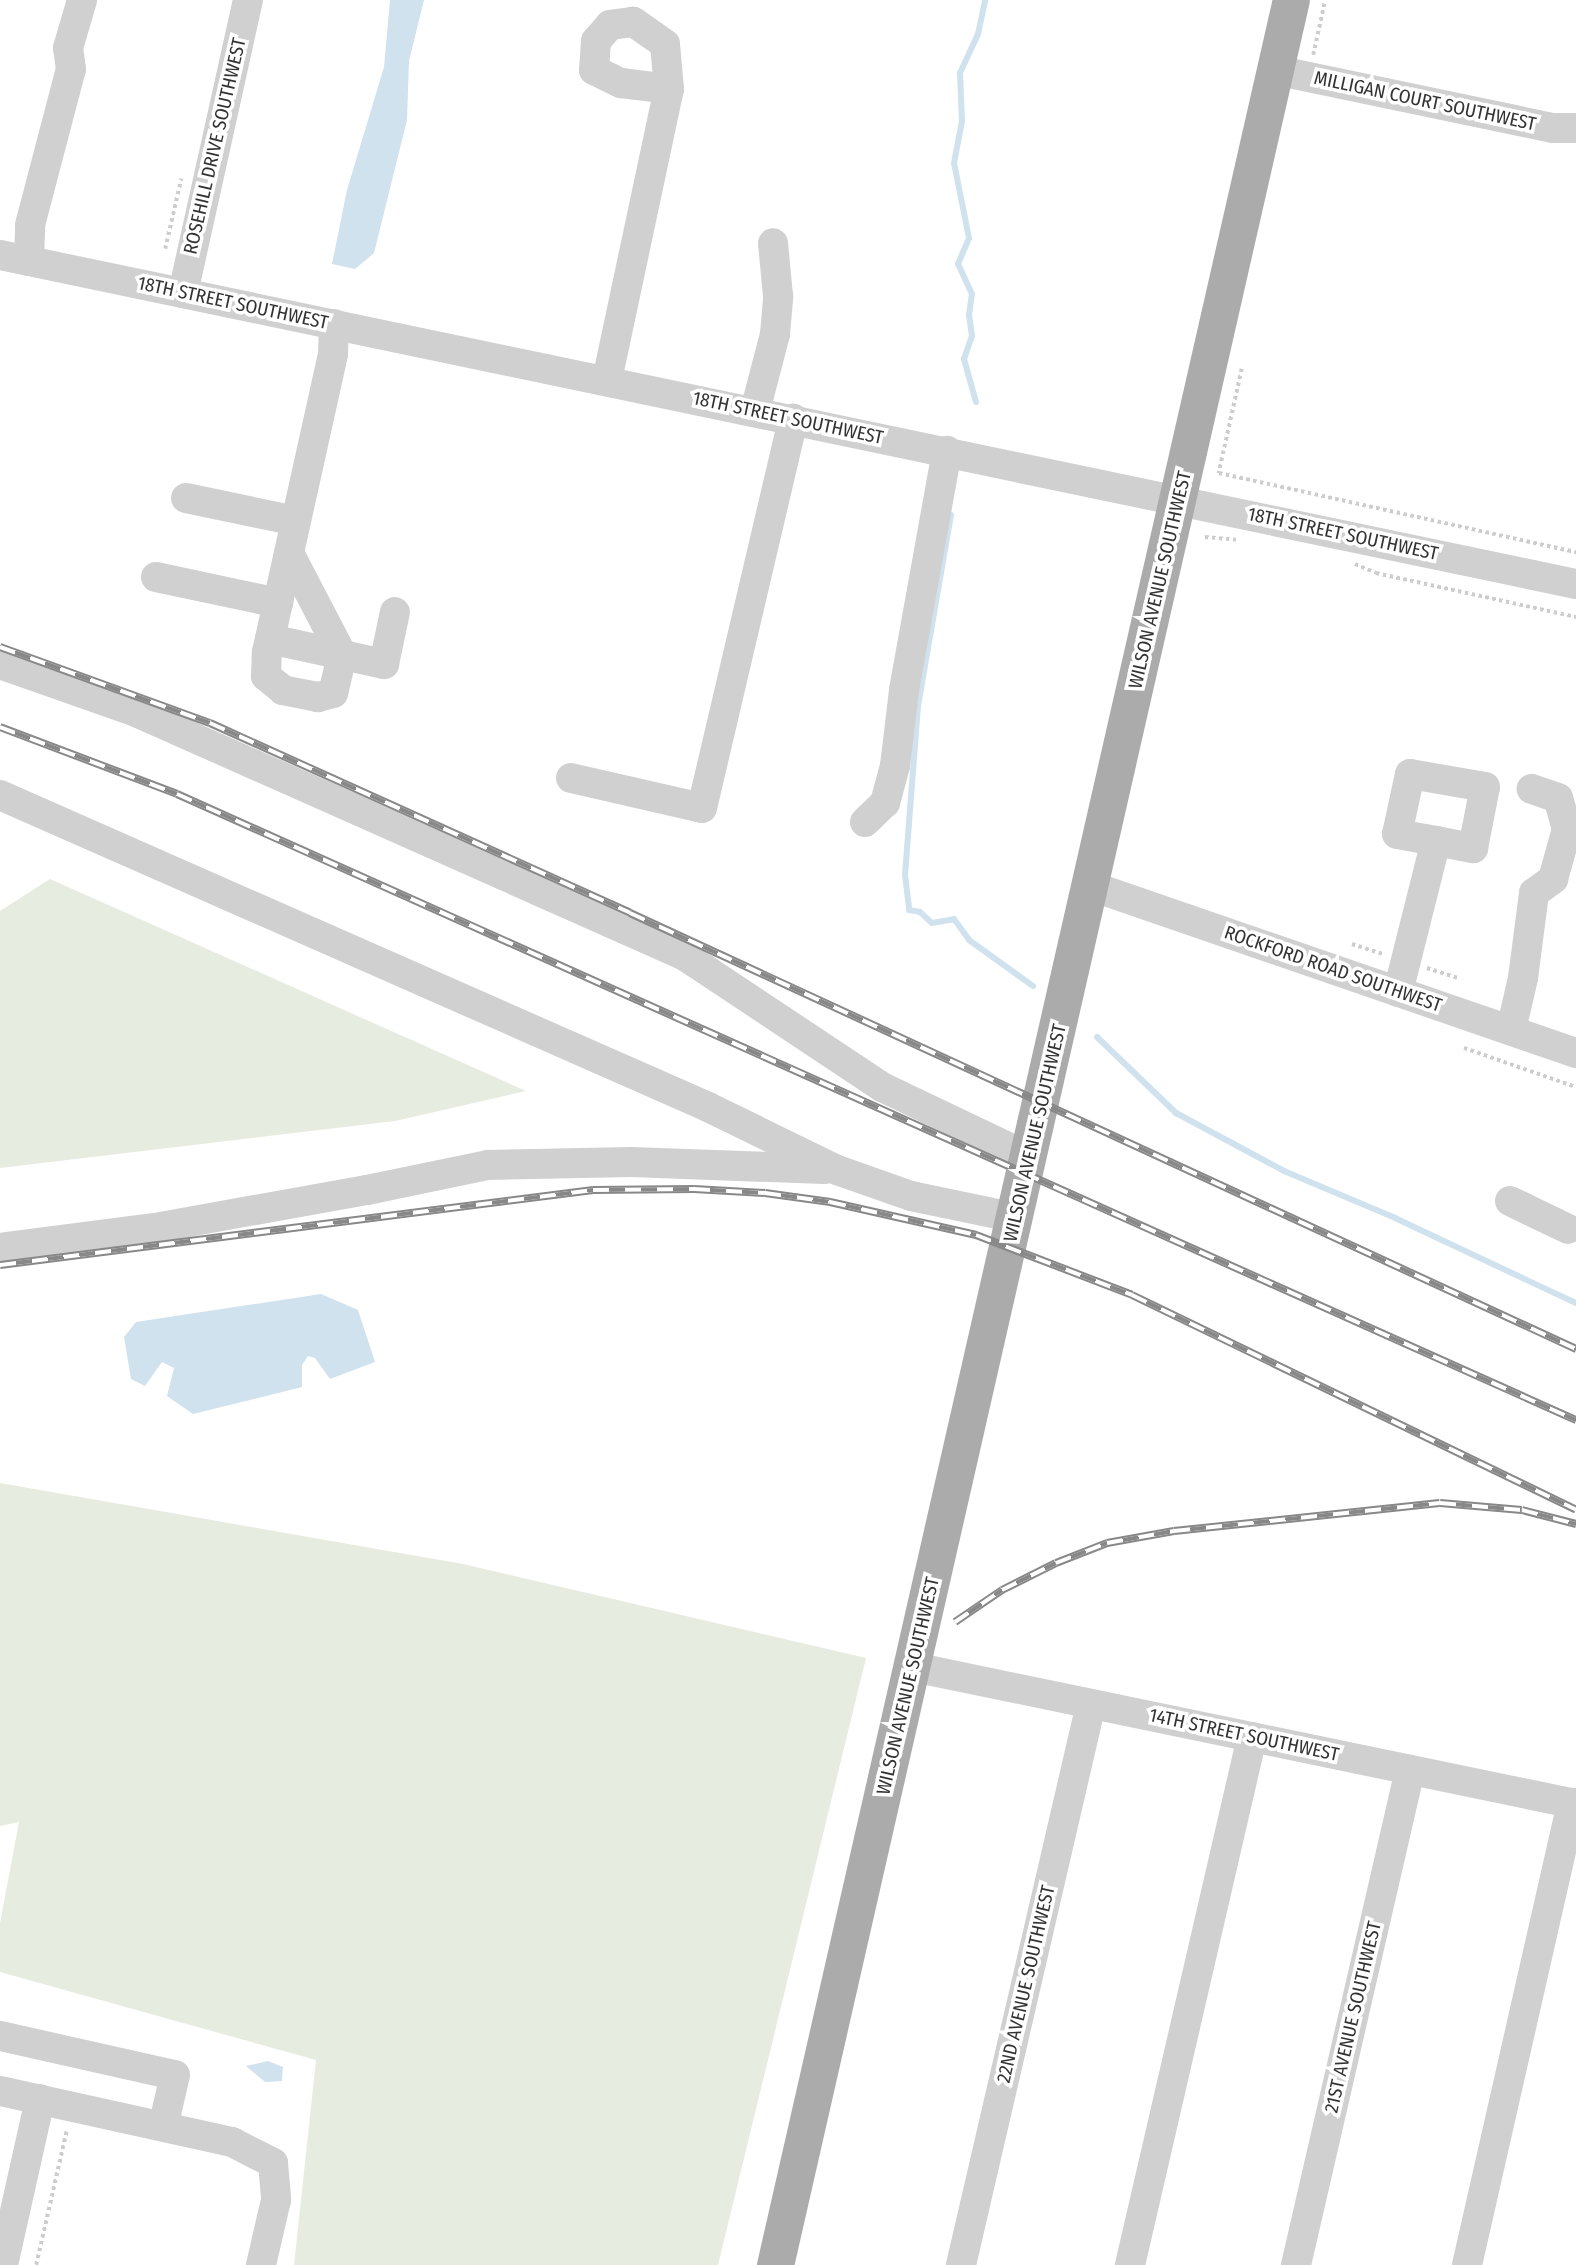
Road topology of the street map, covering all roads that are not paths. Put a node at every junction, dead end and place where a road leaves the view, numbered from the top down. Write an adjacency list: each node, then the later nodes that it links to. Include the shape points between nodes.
1 (82, 0): 8 (street, via 68,48 71,69 30,225)
2 (248, 0): 9 (street, ROSEHILL DRIVE SOUTHWEST)
3 (1291, 0): 4 (main road, WILSON AVENUE SOUTHWEST)
4 (1275, 70): 6 (street, MILLIGAN COURT SOUTHWEST, via 1553,128); 16 (main road, WILSON AVENUE SOUTHWEST)
5 (669, 89): 11 (street)
6 (1576, 128)
7 (773, 243): 12 (street, via 778,296 775,334)
8 (14, 258): 9 (street, 18TH STREET SOUTHWEST)
9 (183, 293): 10 (street, 18TH STREET SOUTHWEST)
10 (334, 324): 11 (street, 18TH STREET SOUTHWEST); 17 (street, via 333,354)
11 (607, 380): 12 (street, 18TH STREET SOUTHWEST)
12 (755, 411): 13 (street, 18TH STREET SOUTHWEST)
13 (793, 419): 14 (street, 18TH STREET SOUTHWEST); 26 (street, via 702,808)
14 (947, 451): 16 (street, 18TH STREET SOUTHWEST); 29 (street, via 895,766 885,803)
15 (186, 498): 17 (street)
16 (1178, 498): 20 (street, 18TH STREET SOUTHWEST); 31 (main road, WILSON AVENUE SOUTHWEST)
17 (296, 521): 18 (street)
18 (289, 553): 21 (street); 24 (street)
19 (156, 577): 21 (street)
20 (1576, 584)
21 (278, 603): 23 (street)
22 (395, 612): 24 (street, via 384,664)
23 (270, 639): 24 (street); 24 (street, via 266,676 283,690 318,697 333,693)
24 (342, 655)
25 (0, 664): 35 (street, via 136,712 685,956 882,1087)
26 (571, 778)
27 (1532, 789): 33 (street, via 1558,799 1567,829 1553,879 1534,892)
28 (0, 795): 36 (street, via 657,1084)
29 (865, 822)
30 (1436, 841): 32 (street)
31 (1091, 886): 32 (street, ROCKFORD ROAD SOUTHWEST); 35 (main road, WILSON AVENUE SOUTHWEST)
32 (1398, 992): 33 (street, ROCKFORD ROAD SOUTHWEST)
33 (1511, 1030): 34 (street, ROCKFORD ROAD SOUTHWEST)
34 (1576, 1053)
35 (1029, 1157): 38 (main road, WILSON AVENUE SOUTHWEST)
36 (837, 1170): 38 (street, via 911,1196); 40 (street, via 631,1162 488,1165 156,1228)
37 (1510, 1201): 39 (street)
38 (1016, 1218): 41 (main road, WILSON AVENUE SOUTHWEST)
39 (1573, 1224)
40 (0, 1248)
41 (913, 1667): 42 (street, 14TH STREET SOUTHWEST); 52 (main road, WILSON AVENUE SOUTHWEST)
42 (1091, 1704): 43 (street, 14TH STREET SOUTHWEST); 53 (street, 22ND AVENUE SOUTHWEST)
43 (1252, 1737): 44 (street, 14TH STREET SOUTHWEST); 54 (street)
44 (1410, 1770): 45 (street, 14TH STREET SOUTHWEST); 55 (street, 21ST AVENUE SOUTHWEST)
45 (1574, 1804): 56 (street)
46 (0, 2036): 49 (street, via 175,2075)
47 (0, 2091): 48 (street)
48 (40, 2099): 49 (street); 50 (street)
49 (163, 2127): 51 (street, via 232,2142 273,2163 276,2200)
50 (4, 2265)
51 (261, 2265)
52 (775, 2265)
53 (961, 2265)
54 (1130, 2265)
55 (1296, 2265)
56 (1467, 2265)

